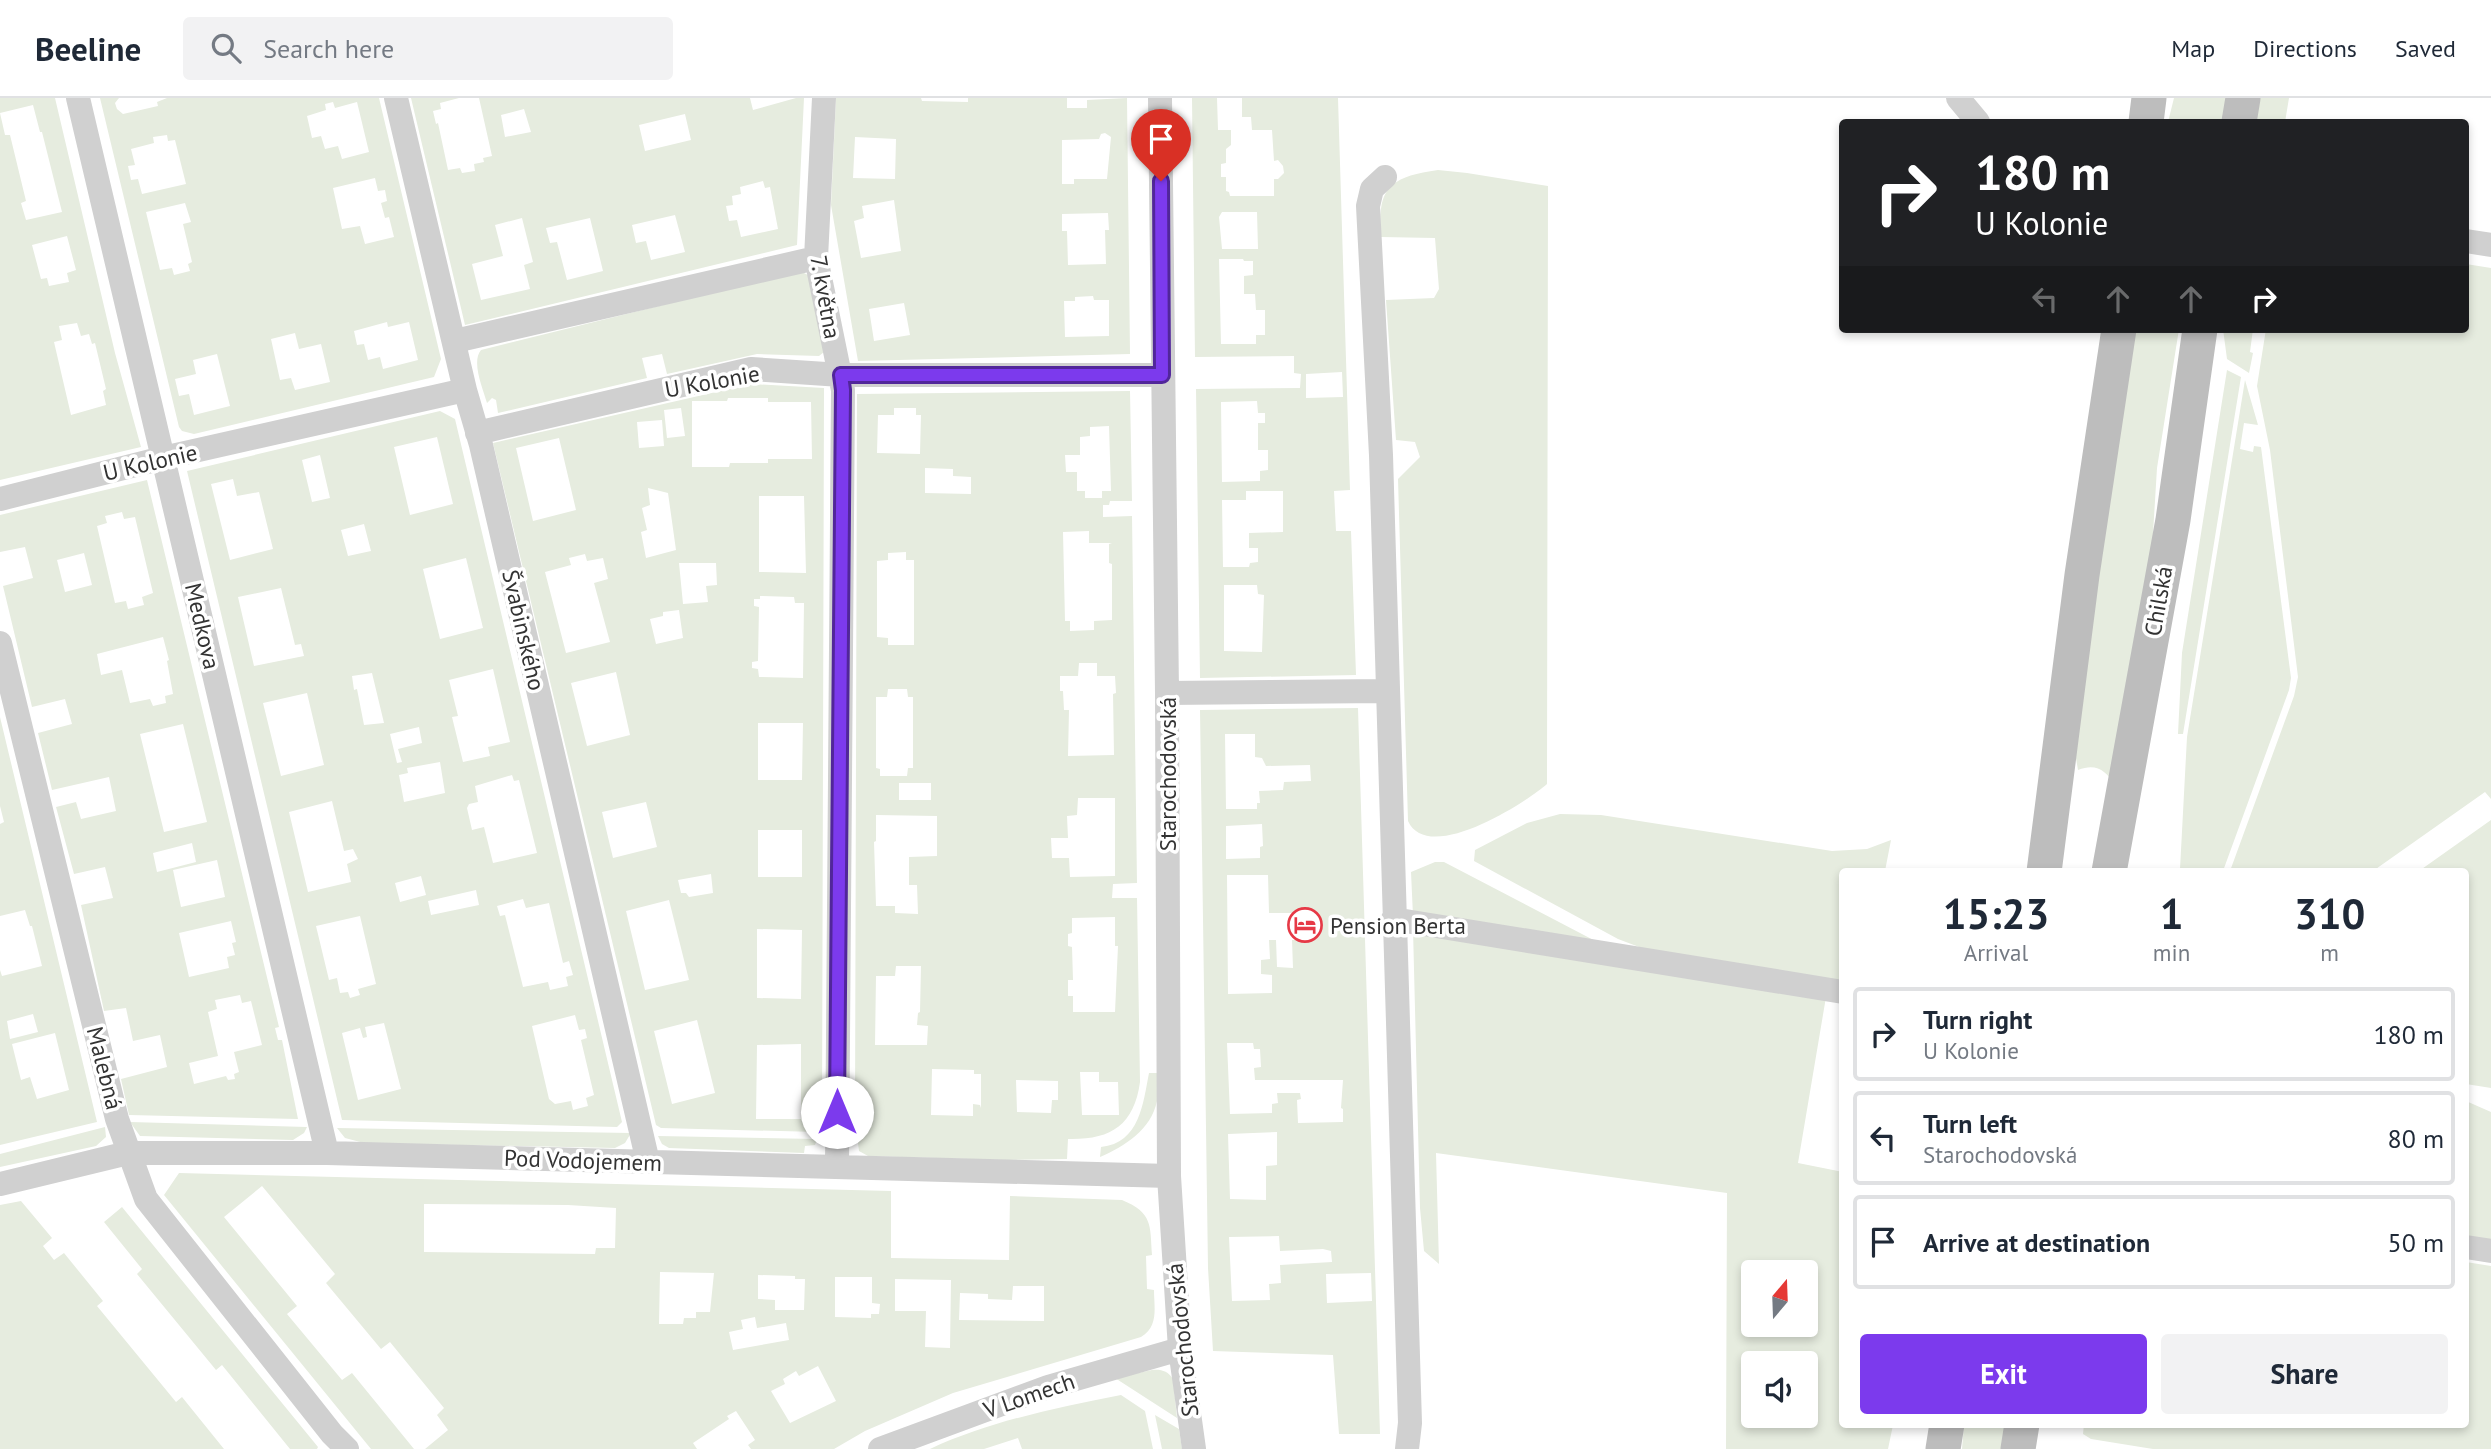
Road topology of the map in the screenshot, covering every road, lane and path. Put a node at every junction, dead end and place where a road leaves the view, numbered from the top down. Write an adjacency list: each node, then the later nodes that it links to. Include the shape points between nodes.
1 (78, 98): 22 (street, Medkova)
2 (396, 98): 17 (street, Švabinského)
3 (824, 98): 14 (street, 7. května)
4 (1160, 98): 19 (street, Starochodovská)
5 (1958, 98): 8 (street)
6 (2149, 98): 9 (main road)
7 (2243, 98): 10 (main road)
8 (1976, 119)
9 (2146, 119)
10 (2240, 119)
11 (1385, 177): 25 (street, via 1372,189 1368,206 1381,455)
12 (2469, 241): 13 (street)
13 (2491, 245)
14 (816, 258): 17 (street); 18 (street, 7. května)
15 (2118, 333): 27 (main road)
16 (2199, 333): 28 (main road, Chilská, via 2173,520)
17 (454, 341): 20 (street, Švabinského)
18 (841, 375): 19 (street, U Kolonie); 21 (street, U Kolonie, via 751,369); 34 (street, 7. května)
19 (1162, 375): 26 (street, Starochodovská)
20 (465, 390): 21 (street, Švabinského); 22 (street, U Kolonie)
21 (477, 433): 33 (street, Švabinského)
22 (163, 458): 23 (street, U Kolonie); 32 (street, Medkova)
23 (0, 499)
24 (0, 643): 31 (street, Malebná)
25 (1386, 691): 26 (street); 29 (street)
26 (1167, 694): 35 (street, Starochodovská)
27 (2044, 868)
28 (2110, 868)
29 (1394, 919): 30 (street); 45 (street, via 1410,1423)
30 (1839, 991)
31 (128, 1153): 32 (street, Pod Vodojemem); 36 (street, Pod Vodojemem); 42 (street, Malebná, via 146,1199)
32 (327, 1153): 33 (street, Pod Vodojemem)
33 (648, 1162): 34 (street, Pod Vodojemem)
34 (837, 1167): 35 (street, Pod Vodojemem)
35 (1169, 1176): 39 (street, Starochodovská)
36 (0, 1184)
37 (2469, 1247): 38 (street)
38 (2491, 1251)
39 (1180, 1349): 43 (street, V Lomech, via 1048,1387); 44 (street, Starochodovská)
40 (1946, 1428): 46 (main road)
41 (2021, 1428): 47 (main road)
42 (335, 1444)
43 (880, 1449)
44 (1194, 1449)
45 (1407, 1449)
46 (1943, 1449)
47 (2018, 1449)

